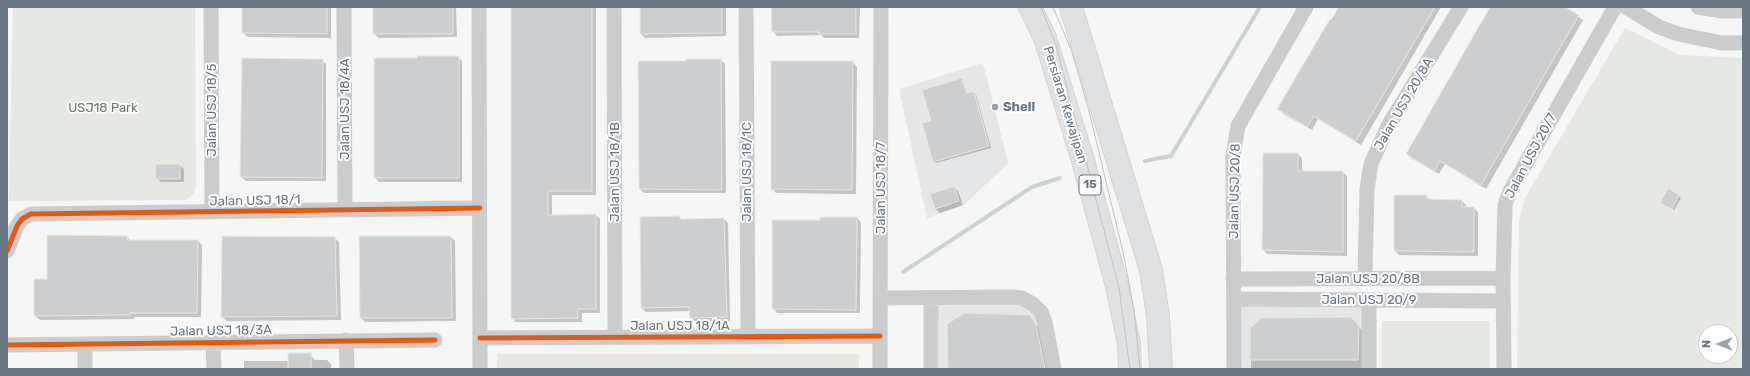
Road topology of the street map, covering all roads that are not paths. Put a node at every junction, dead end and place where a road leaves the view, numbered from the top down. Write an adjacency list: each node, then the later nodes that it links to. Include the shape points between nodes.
1 (211, 7): 18 (street, Jalan USJ 18/5)
2 (344, 7): 17 (street, Jalan USJ 18/4A)
3 (480, 7): 16 (street)
4 (614, 7): 29 (street, Jalan USJ 18/1B)
5 (746, 7): 30 (street, Jalan USJ 18/1C)
6 (881, 7): 23 (street, Jalan USJ 18/7)
7 (1030, 7): 44 (main road, Persiaran Kewajipan / 15, via 1045,38 1084,164 1117,286)
8 (1071, 7): 45 (main road, via 1151,270 1158,316)
9 (1306, 7): 21 (street, Jalan USJ 20/8, via 1238,126 1233,156)
10 (1461, 7): 22 (street, Jalan USJ 20/8A, via 1388,126 1371,164 1366,195)
11 (1615, 7): 20 (street, Jalan USJ 20/7, via 1510,191 1505,205)
12 (1626, 7): 15 (street, via 1659,27 1678,34 1722,43)
13 (1698, 7): 14 (street)
14 (1743, 11)
15 (1743, 43)
16 (480, 208): 17 (street, Jalan USJ 18/1); 31 (street)
17 (346, 210): 18 (street, Jalan USJ 18/1)
18 (212, 212): 19 (street, Jalan USJ 18/1, via 30,214 17,226)
19 (7, 251)
20 (1503, 278): 22 (street, Jalan USJ 20/8B); 27 (street, Jalan USJ 20/7)
21 (1233, 279): 22 (street, Jalan USJ 20/8B); 25 (street, Jalan USJ 20/8)
22 (1365, 279)
23 (881, 298): 24 (street); 28 (street, Jalan USJ 18/7)
24 (931, 298): 42 (street); 43 (street, via 1012,297 1022,298 1033,304 1041,312 1045,322)
25 (1234, 299): 26 (street, Jalan USJ 20/9); 46 (street, Jalan USJ 20/8)
26 (1369, 300): 27 (street, Jalan USJ 20/9); 47 (street)
27 (1503, 301): 48 (street, Jalan USJ 20/7)
28 (880, 336): 30 (street, Jalan USJ 18/1A); 41 (street, Jalan USJ 18/7)
29 (615, 337): 30 (street, Jalan USJ 18/1A); 31 (street, Jalan USJ 18/1A)
30 (748, 337)
31 (480, 338): 40 (street)
32 (346, 340): 33 (street, Jalan USJ 18/3A); 34 (street, Jalan USJ 18/3A); 39 (street)
33 (436, 340)
34 (213, 342): 35 (street, Jalan USJ 18/3A); 38 (street)
35 (85, 344): 36 (street, Jalan USJ 18/3A); 37 (street)
36 (7, 345)
37 (85, 369)
38 (214, 369)
39 (347, 369)
40 (480, 369)
41 (880, 369)
42 (931, 369)
43 (1054, 369)
44 (1130, 369)
45 (1161, 369)
46 (1234, 369)
47 (1369, 369)
48 (1504, 369)

